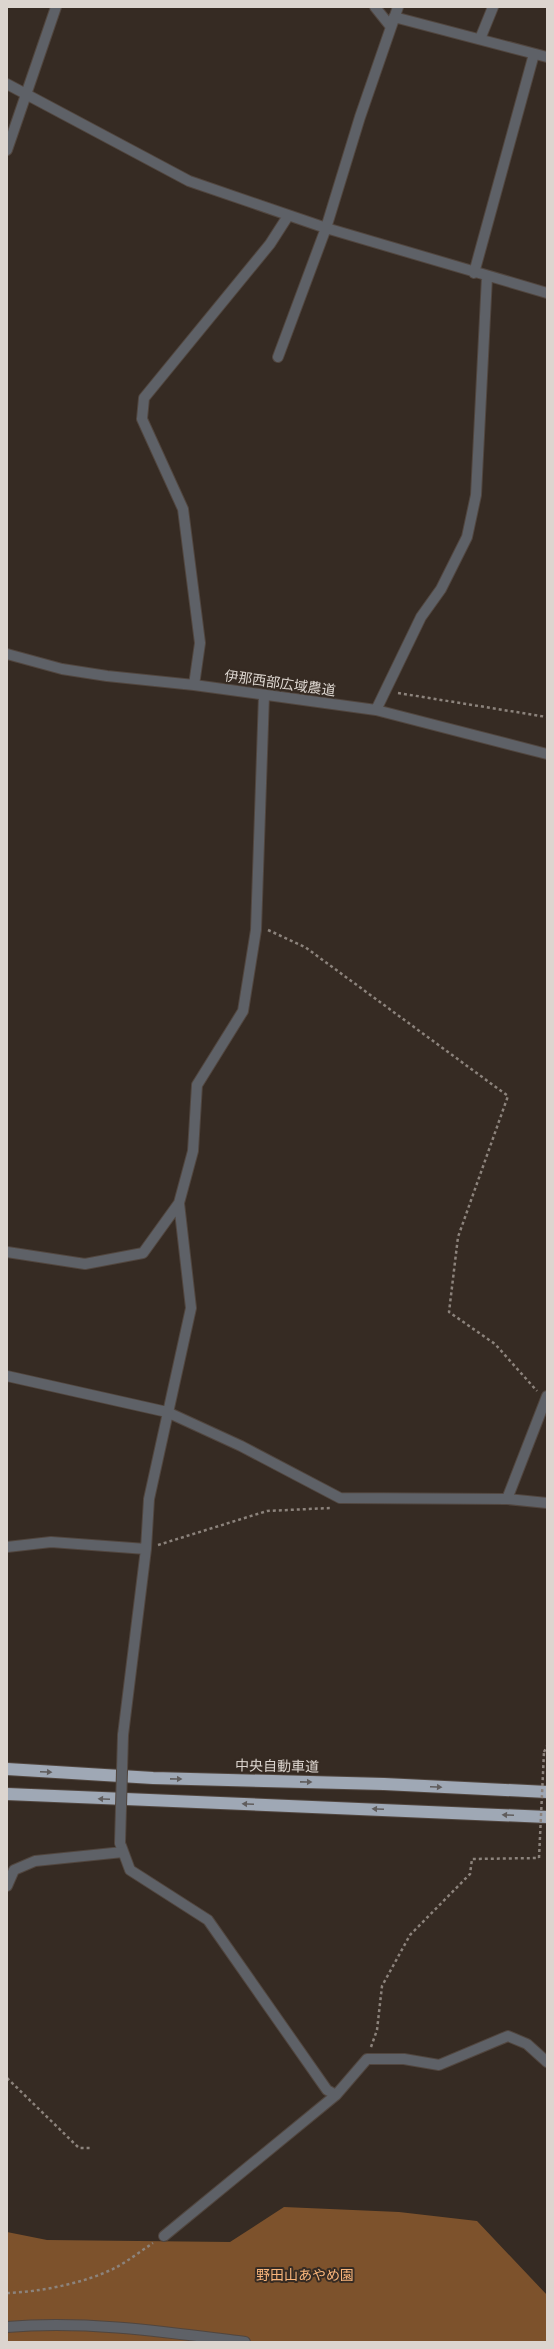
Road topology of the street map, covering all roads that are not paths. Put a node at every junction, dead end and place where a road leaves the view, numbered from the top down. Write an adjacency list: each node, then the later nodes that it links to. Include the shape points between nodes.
1 (56, 7): 11 (street)
2 (375, 7): 6 (street)
3 (398, 7): 5 (street)
4 (493, 7): 7 (street)
5 (394, 17): 6 (street); 7 (street)
6 (391, 27): 14 (street)
7 (480, 40): 8 (street)
8 (534, 54): 9 (street); 15 (street)
9 (547, 57)
10 (7, 84): 11 (street)
11 (27, 94): 12 (street); 13 (street, via 189,181)
12 (7, 150)
13 (288, 216): 14 (street); 20 (street, via 270,244 144,398 142,419 183,509 200,643)
14 (326, 228): 15 (street); 18 (street)
15 (474, 273): 16 (street)
16 (487, 277): 17 (street); 22 (street, via 476,495 467,537 441,589 421,617)
17 (547, 293)
18 (278, 357)
19 (7, 654): 20 (street, 伊那西部広域農道, via 19,659 77,671)
20 (194, 685): 21 (street, 伊那西部広域農道)
21 (264, 694): 22 (street, 伊那西部広域農道); 24 (street, via 256,925 243,1011 197,1085 193,1151)
22 (376, 710): 23 (street, 伊那西部広域農道)
23 (547, 754)
24 (179, 1203): 25 (street, via 143,1252 85,1264); 28 (street, via 191,1308)
25 (7, 1252)
26 (7, 1376): 28 (street)
27 (546, 1398): 29 (street)
28 (167, 1412): 29 (street, via 241,1446 340,1498); 32 (street, via 149,1499)
29 (507, 1499): 30 (street)
30 (547, 1503)
31 (7, 1547): 32 (street, via 50,1542)
32 (146, 1549): 37 (street, bridge, via 123,1735)
33 (7, 1769): 34 (highway, 中央自動車道, one-way to 34, via 153,1778 384,1784)
34 (547, 1792)
35 (7, 1794): 36 (highway, one-way to 35)
36 (547, 1817)
37 (122, 1847): 38 (street, via 35,1861 14,1870); 40 (street, via 130,1870 208,1920 327,2090)
38 (7, 1886)
39 (547, 2062): 40 (street, via 527,2044 508,2036 439,2065 404,2059 367,2059)
40 (336, 2095): 41 (street)
41 (164, 2236)
42 (7, 2327): 43 (street, via 113,2328)
43 (245, 2342)

